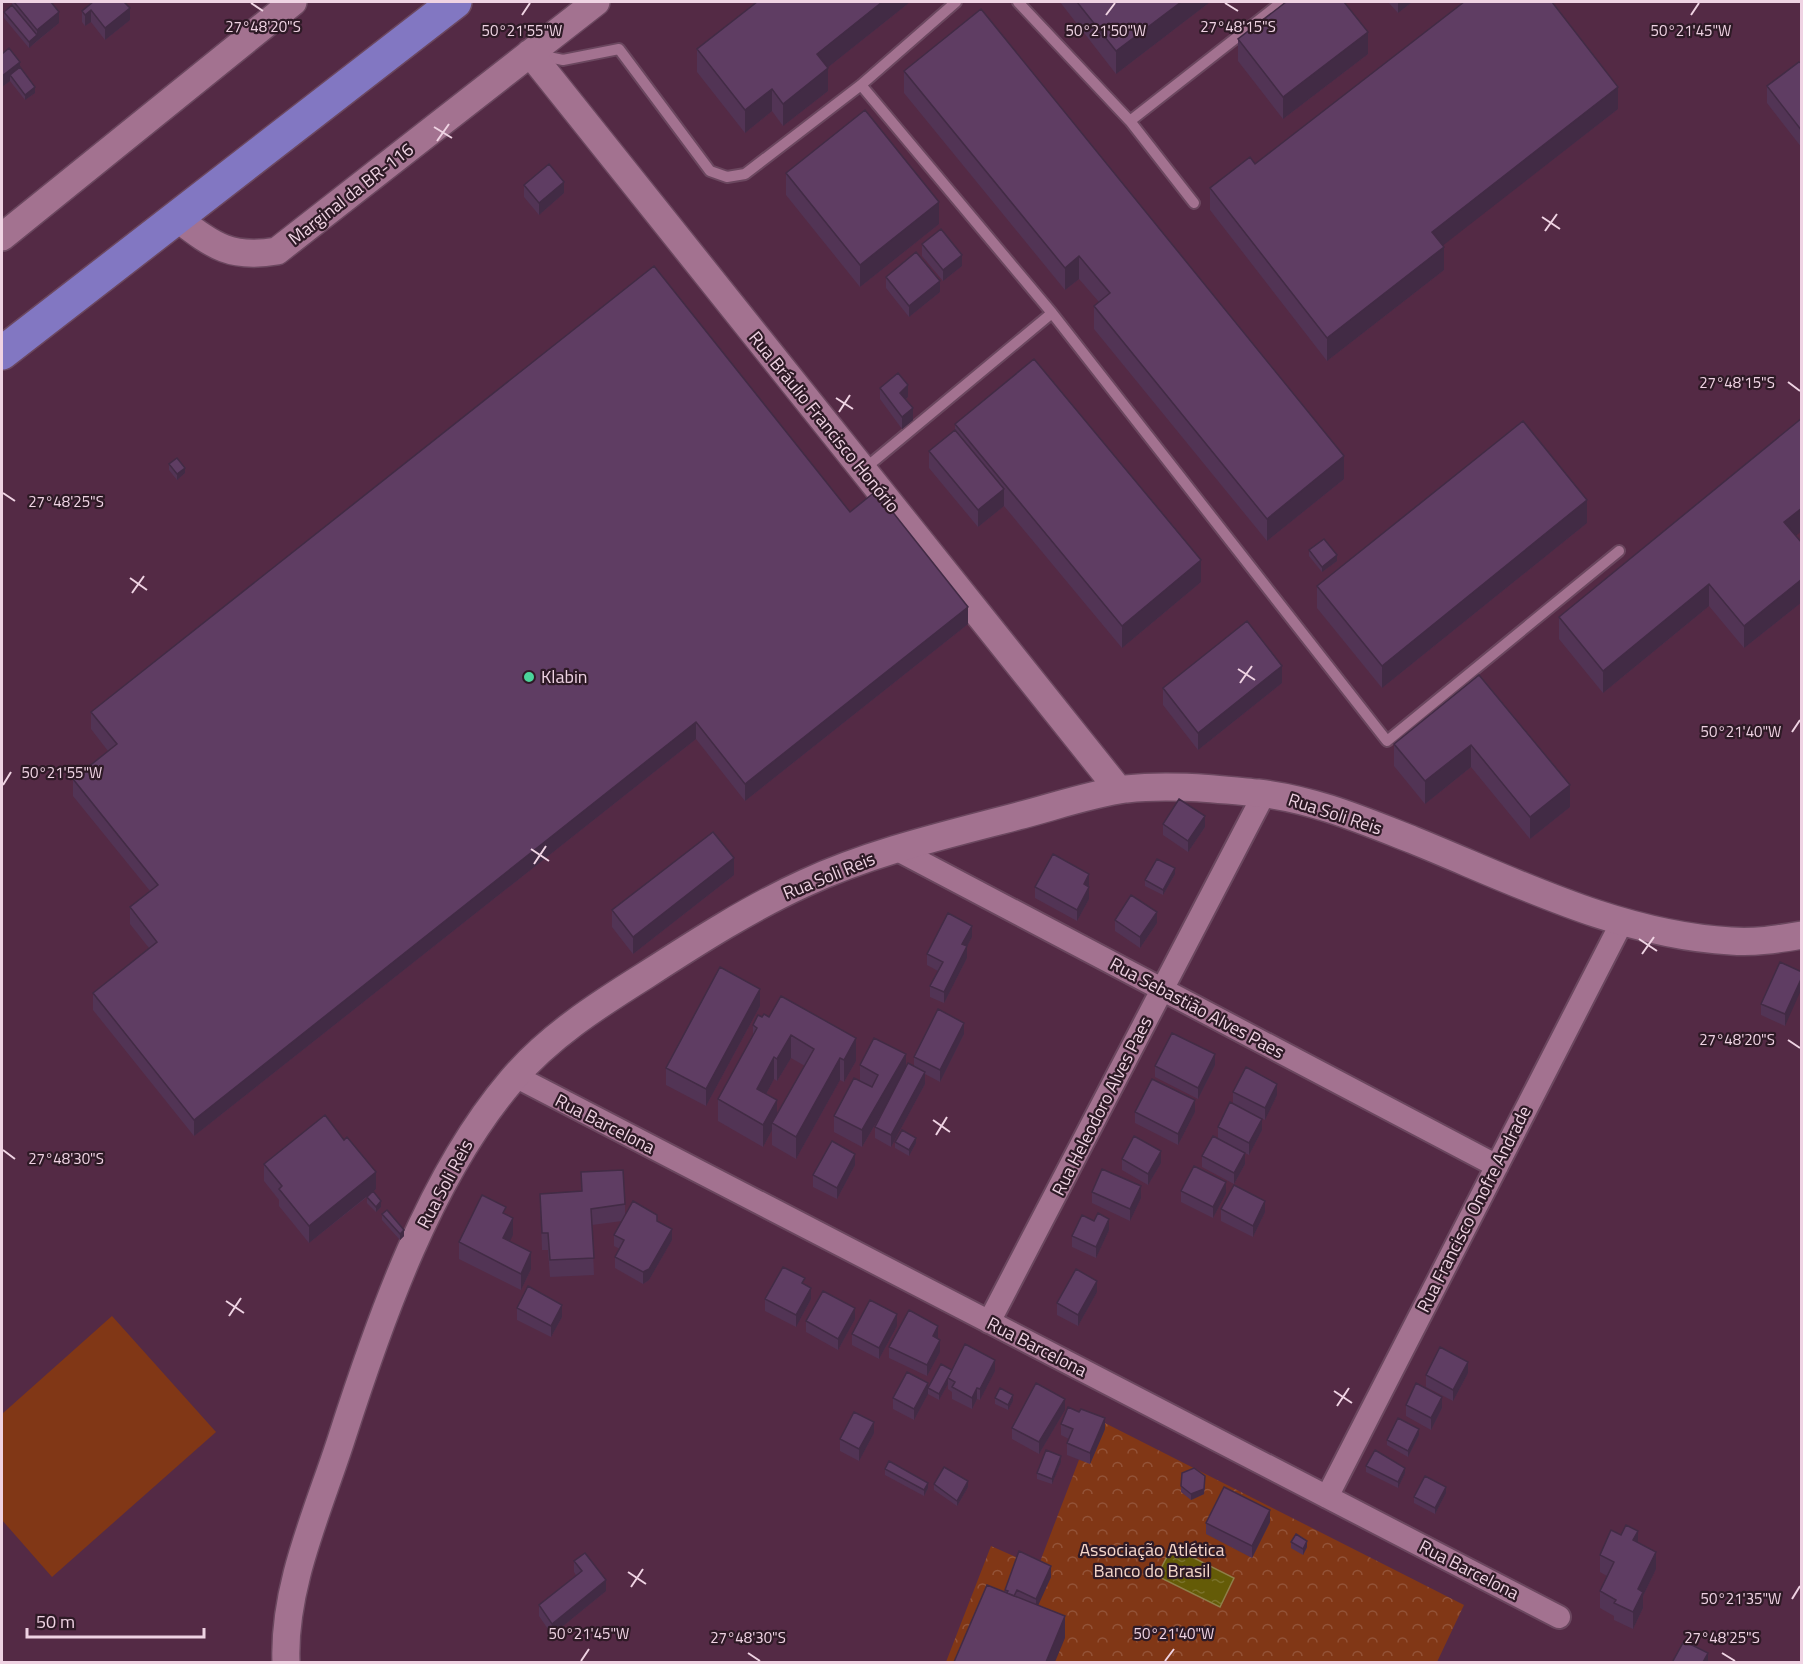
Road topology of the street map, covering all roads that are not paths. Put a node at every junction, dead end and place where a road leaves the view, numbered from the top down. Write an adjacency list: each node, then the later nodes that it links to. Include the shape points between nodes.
1 (293, 2): 12 (street)
2 (455, 2): 11 (highway)
3 (596, 2): 7 (street, Marginal da BR-116)
4 (956, 2): 8 (lane)
5 (1018, 2): 9 (lane)
6 (1282, 2): 9 (lane)
7 (530, 53): 8 (lane, via 563,60 619,49 710,171 727,177 745,174); 11 (street, Marginal da BR-116, via 277,251 251,255 230,252); 15 (street, Rua Bráulio Francisco Honório)
8 (861, 85): 13 (lane)
9 (1130, 121): 10 (lane)
10 (1194, 203)
11 (177, 218): 14 (highway)
12 (2, 237)
13 (1052, 313): 15 (lane); 16 (lane, via 1387,741)
14 (2, 353)
15 (863, 470): 17 (street, Rua Bráulio Francisco Honório)
16 (1619, 551)
17 (1119, 790): 18 (street, Rua Soli Reis, via 1187,787); 19 (street, Rua Soli Reis)
18 (1264, 794): 20 (street, Rua Soli Reis, via 1350,815); 22 (street, Rua Heleodoro Alves Paes)
19 (896, 849): 22 (street, Rua Sebastião Alves Paes); 23 (street, Rua Soli Reis, via 804,883 689,948 582,1017)
20 (1622, 922): 21 (street, Rua Soli Reis, via 1731,941); 24 (street, Rua Francisco Onofre Andrade)
21 (1802, 935)
22 (1162, 990): 24 (street, Rua Sebastião Alves Paes); 25 (street, Rua Heleodoro Alves Paes)
23 (515, 1076): 25 (street, Rua Barcelona); 28 (street, Rua Soli Reis, via 472,1134 447,1178 387,1308 300,1565)
24 (1497, 1166): 26 (street, Rua Francisco Onofre Andrade)
25 (989, 1322): 26 (street, Rua Barcelona)
26 (1327, 1497): 27 (street, Rua Barcelona)
27 (1559, 1617)
28 (286, 1662)

